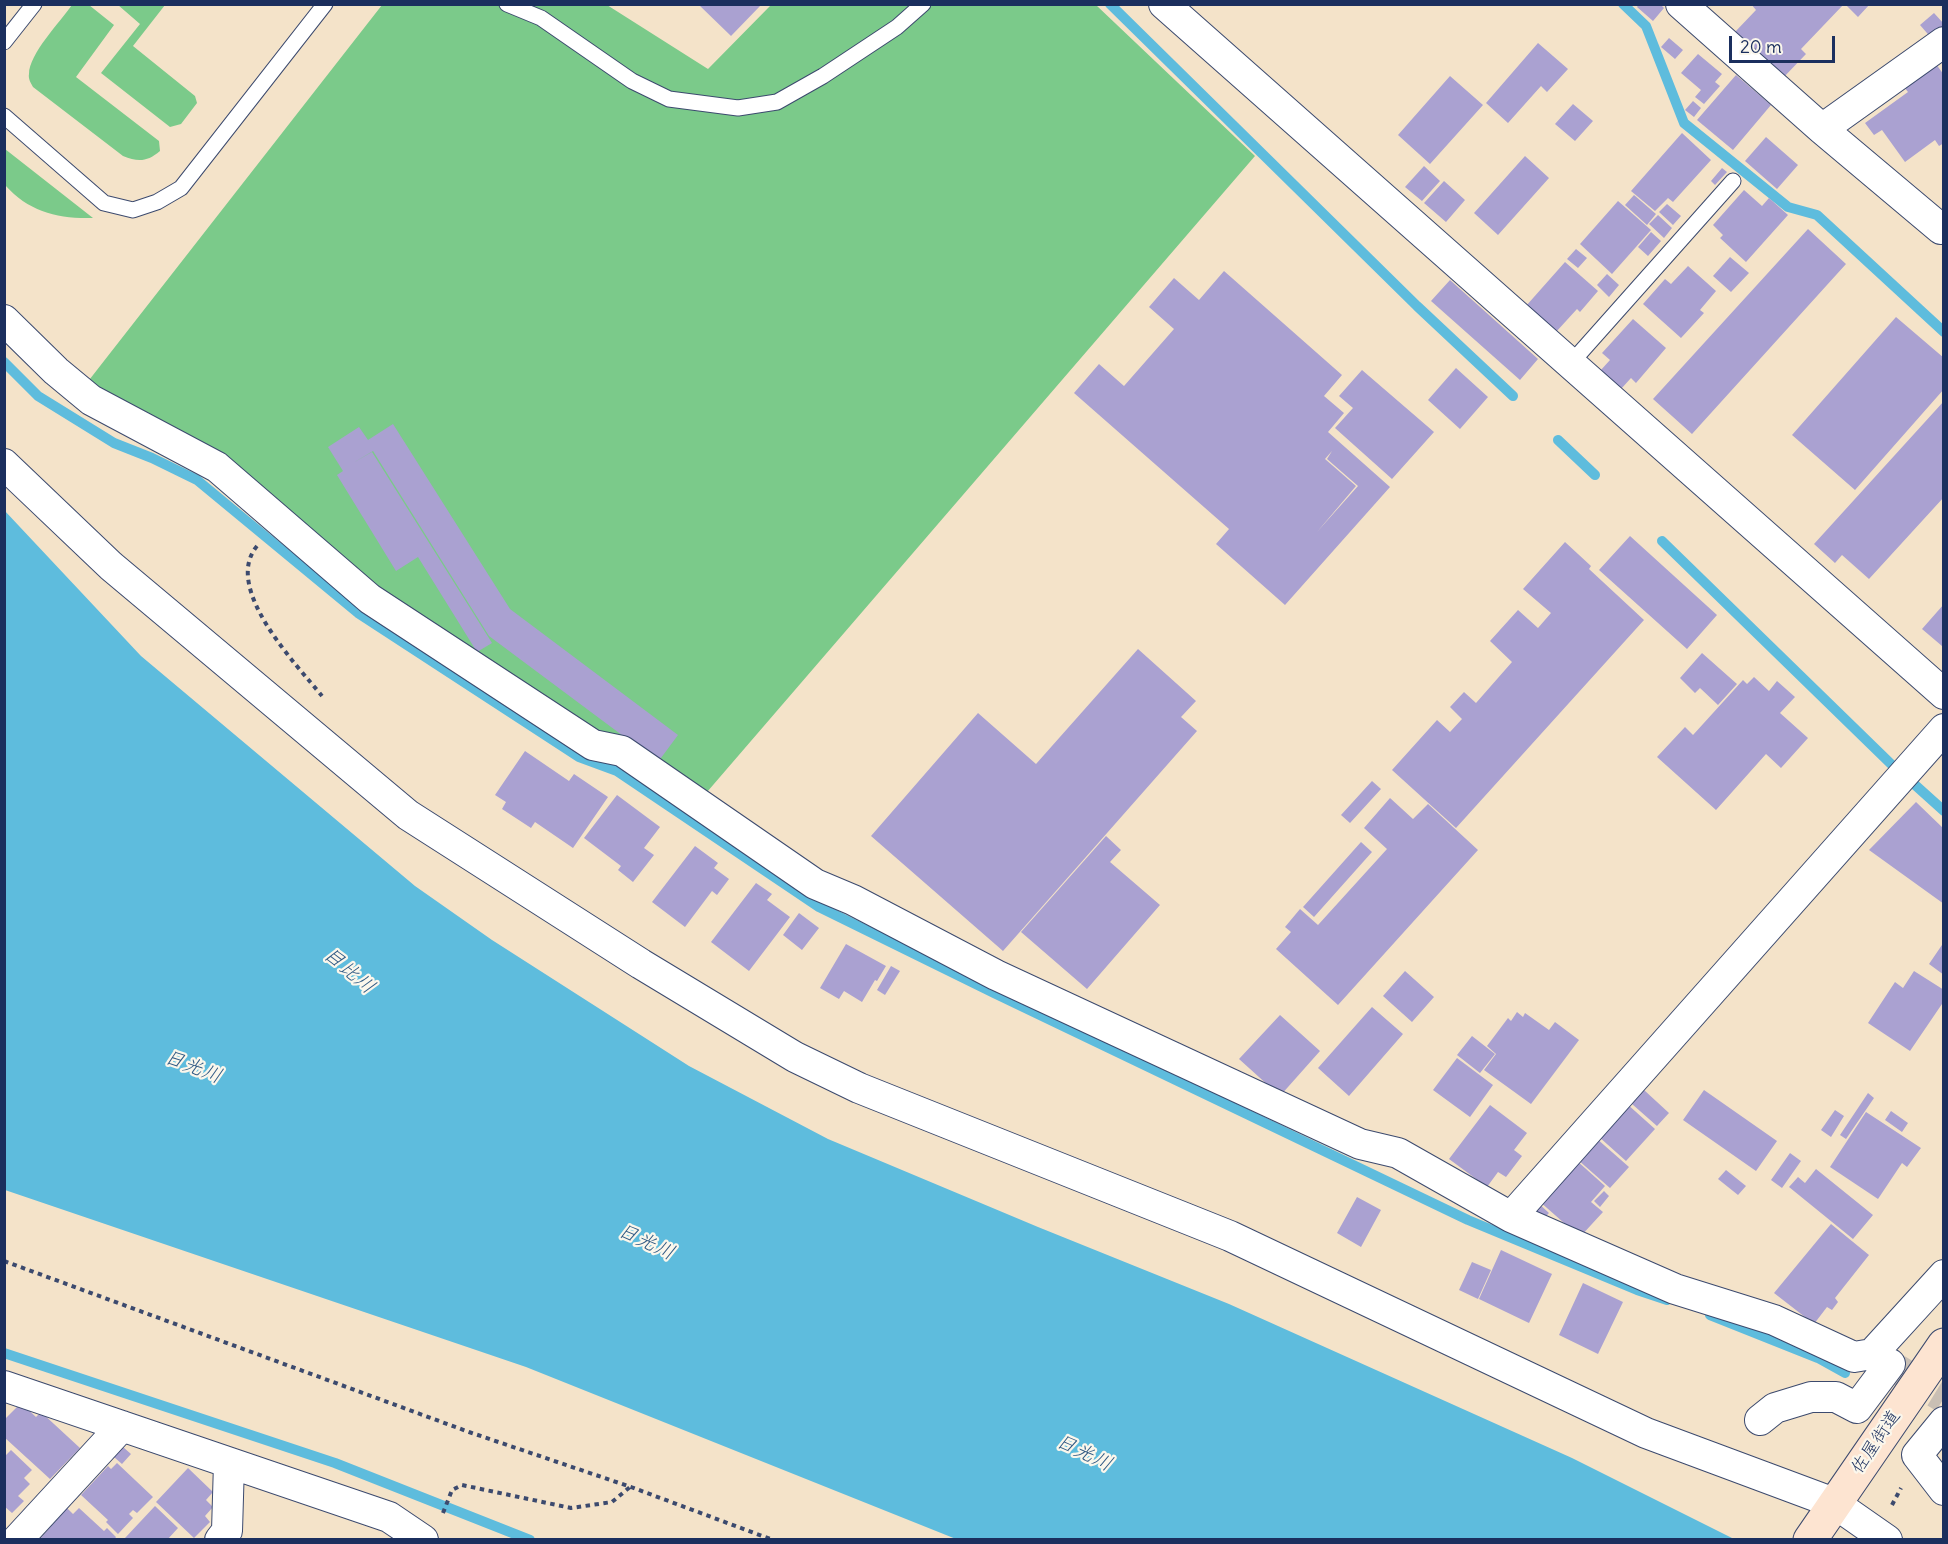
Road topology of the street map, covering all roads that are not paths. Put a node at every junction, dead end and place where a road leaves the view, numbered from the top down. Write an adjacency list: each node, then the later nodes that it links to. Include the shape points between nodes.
1 (34, 4): 7 (lane)
2 (325, 4): 9 (lane, via 181,188 157,202 133,210 104,203)
3 (507, 4): 4 (lane, via 541,18 632,81 669,99 738,108 777,102 897,27)
4 (923, 4)
5 (1164, 4): 14 (street)
6 (1681, 4): 10 (street)
7 (4, 42)
8 (1944, 42): 10 (street)
9 (4, 116)
10 (1822, 129): 12 (street, via 1941,229)
11 (1733, 181): 14 (lane)
12 (1944, 227)
13 (4, 320): 18 (street, via 91,400 217,467 370,599 593,745 622,751 815,884 996,975 1349,1139 1398,1153)
14 (1571, 363): 16 (street)
15 (4, 464): 28 (street, via 111,566 408,815 795,1057 858,1088 1230,1236 1646,1433)
16 (1944, 694)
17 (1944, 729): 18 (street)
18 (1511, 1217): 21 (street, via 1675,1289 1774,1320 1854,1357)
19 (1944, 1275): 21 (street)
20 (1944, 1345): 28 (street, 佐屋街道)
21 (1872, 1354): 23 (street, via 1890,1364 1857,1408 1836,1397 1811,1397 1775,1408)
22 (4, 1386): 25 (street)
23 (1760, 1420)
24 (1944, 1422): 27 (street, via 1917,1455)
25 (122, 1426): 26 (street); 32 (street)
26 (229, 1463): 29 (street); 33 (street, via 227,1531)
27 (1944, 1490)
28 (1834, 1503): 30 (street); 31 (street, 佐屋街道)
29 (432, 1530)
30 (1883, 1537)
31 (1811, 1538)
32 (17, 1539)
33 (220, 1539)

